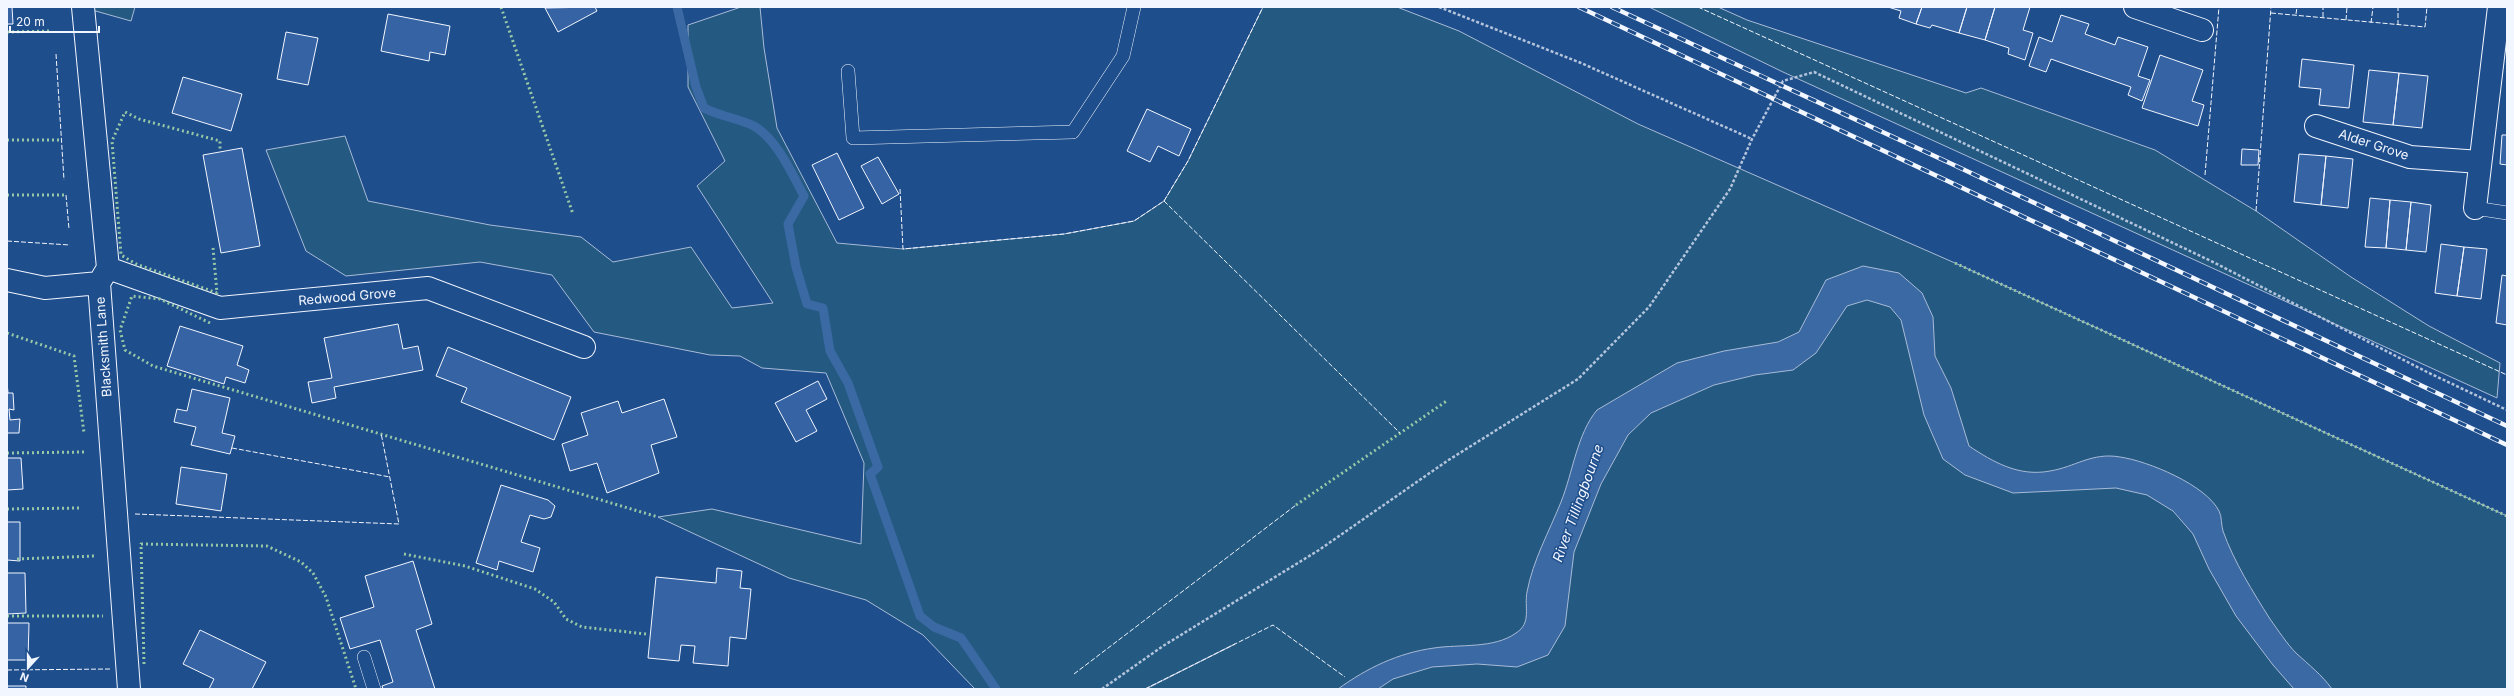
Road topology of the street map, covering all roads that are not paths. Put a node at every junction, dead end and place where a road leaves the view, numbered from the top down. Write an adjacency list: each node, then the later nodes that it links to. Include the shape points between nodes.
1 (83, 7): 11 (street, Blacksmith Lane)
2 (1134, 7): 6 (lane, via 1123,56 1073,132 853,138)
3 (2135, 7): 5 (street)
4 (2498, 7): 8 (street)
5 (2202, 30)
6 (848, 71)
7 (2316, 126): 8 (street, Alder Grove, via 2410,156)
8 (2480, 162): 9 (street)
9 (2475, 208): 10 (lane)
10 (2507, 213)
11 (103, 275): 12 (street, via 45,288); 13 (street, Redwood Grove, via 220,308 428,288); 15 (street, Blacksmith Lane)
12 (7, 280)
13 (584, 347)
14 (364, 657): 16 (lane)
15 (129, 689)
16 (374, 689)

